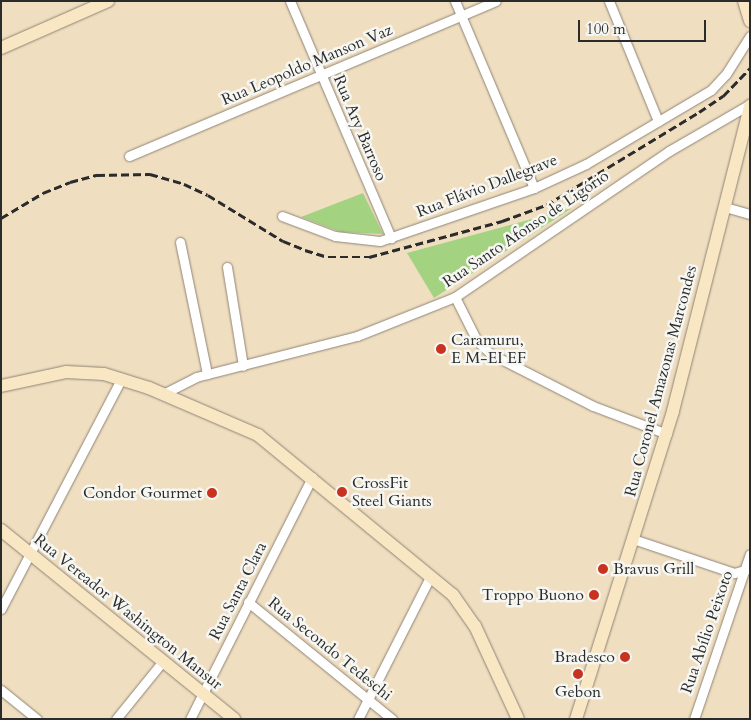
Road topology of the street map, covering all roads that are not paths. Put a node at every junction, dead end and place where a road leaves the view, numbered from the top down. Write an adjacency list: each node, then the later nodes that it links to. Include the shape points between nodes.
1 (108, 1): 10 (main road)
2 (290, 1): 11 (street, Rua Ary Barroso)
3 (455, 1): 7 (street)
4 (496, 1): 7 (street, Rua Leopoldo Manson Vaz)
5 (608, 1): 13 (street)
6 (744, 1): 8 (main road)
7 (462, 16): 11 (street, Rua Leopoldo Manson Vaz); 15 (street)
8 (750, 21)
9 (750, 36): 13 (street, Rua Flávio Dallegrave, via 726,74 711,90)
10 (1, 48)
11 (322, 75): 14 (street, Rua Leopoldo Manson Vaz); 19 (street, Rua Ary Barroso)
12 (750, 105): 16 (main road, Rua Coronel Amazonas Marcondes); 22 (street, Rua Santo Afonso de Ligório, via 651,164)
13 (658, 120): 15 (street, Rua Flávio Dallegrave, via 586,164)
14 (129, 156)
15 (534, 188): 19 (street, Rua Flávio Dallegrave)
16 (725, 207): 17 (street); 28 (main road, Rua Coronel Amazonas Marcondes)
17 (750, 214)
18 (282, 216): 19 (street, Rua Flávio Dallegrave, via 334,236 366,242)
19 (391, 238)
20 (180, 242): 24 (street)
21 (227, 267): 23 (street)
22 (455, 297): 23 (street, Rua Santo Afonso de Ligório, via 357,336); 28 (street, via 477,340 491,354 593,406)
23 (244, 366): 24 (street, Rua Santo Afonso de Ligório)
24 (207, 374): 27 (street, Rua Santo Afonso de Ligório)
25 (122, 378): 26 (main road, via 93,372 66,372); 27 (main road); 32 (street)
26 (1, 386)
27 (163, 394): 29 (main road, via 253,432)
28 (667, 434): 31 (main road, Rua Coronel Amazonas Marcondes)
29 (312, 477): 35 (main road); 36 (street, Rua Santa Clara)
30 (1, 530): 32 (main road, Rua Vereador Washington Mansur)
31 (633, 540): 34 (street, via 734,573); 49 (main road, Rua Coronel Amazonas Marcondes)
32 (30, 554): 37 (street); 38 (main road, Rua Vereador Washington Mansur)
33 (750, 554): 34 (street, Rua Abílio Peixoto)
34 (747, 569): 50 (street, Rua Abílio Peixoto)
35 (432, 575): 41 (street); 48 (main road, via 469,616)
36 (248, 602): 40 (street, Rua Santa Clara); 41 (street, Rua Secondo Tedeschi)
37 (1, 609)
38 (163, 661): 40 (main road, Rua Vereador Washington Mansur); 43 (street)
39 (1, 690): 42 (street)
40 (203, 693): 44 (street, Rua Santa Clara); 45 (main road, Rua Vereador Washington Mansur)
41 (368, 699): 46 (street); 47 (street, Rua Secondo Tedeschi)
42 (37, 719)
43 (116, 719)
44 (190, 719)
45 (234, 719)
46 (358, 719)
47 (392, 719)
48 (518, 719)
49 (576, 719)
50 (694, 719)

